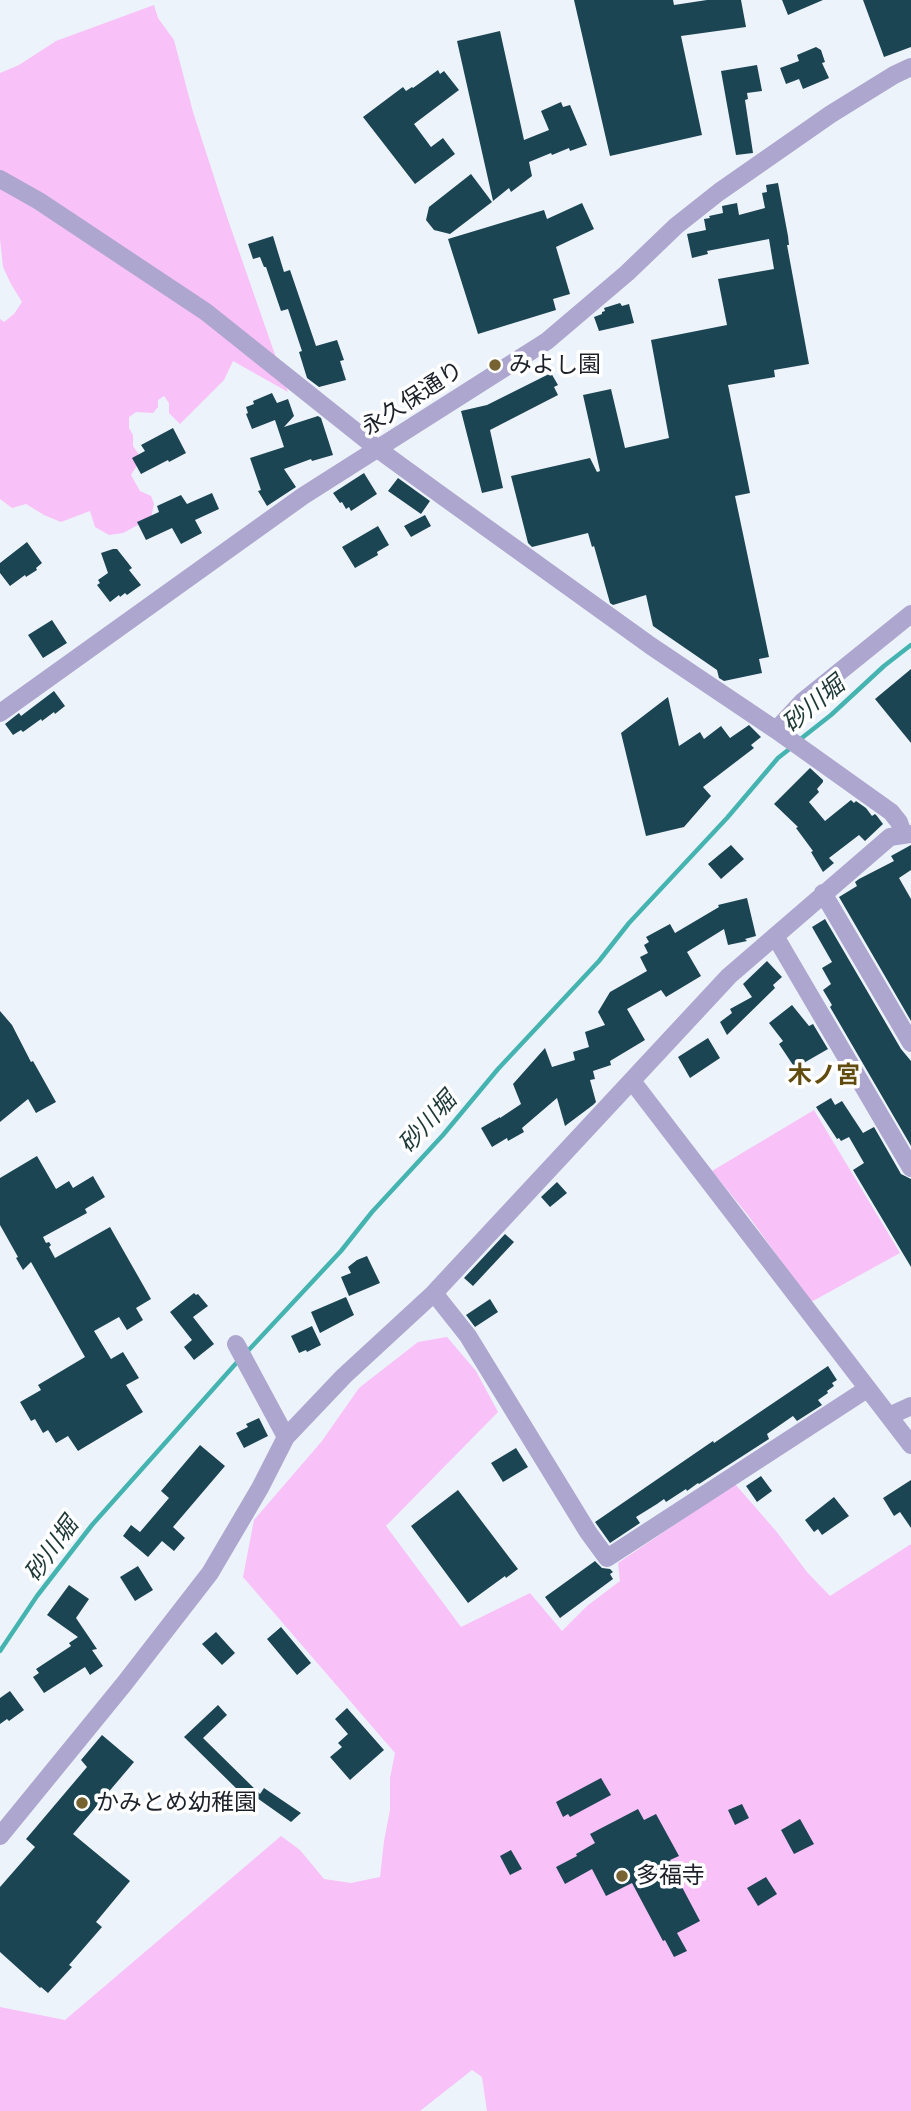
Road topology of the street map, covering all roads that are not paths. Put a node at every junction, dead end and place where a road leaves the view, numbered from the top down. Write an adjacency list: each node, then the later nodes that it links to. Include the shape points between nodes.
1 (911, 67): 3 (street, 永久保通り, via 758,163 676,226 547,341)
2 (0, 179): 3 (street, via 206,312)
3 (379, 450): 5 (street, 永久保通り, via 303,496); 6 (street)
4 (911, 614): 6 (street, via 802,702)
5 (0, 713)
6 (778, 732): 7 (street, via 891,813)
7 (907, 834): 8 (street, via 890,837)
8 (823, 893): 9 (street); 10 (street)
9 (775, 936): 11 (street, via 729,976); 12 (street)
10 (911, 1043)
11 (632, 1081): 13 (street); 15 (street)
12 (911, 1168)
13 (433, 1293): 15 (street, via 468,1336 607,1558); 18 (street)
14 (236, 1345): 18 (street)
15 (867, 1389): 17 (street)
16 (911, 1406): 17 (street)
17 (889, 1416): 19 (street)
18 (286, 1437): 20 (street, via 210,1573)
19 (911, 1445)
20 (0, 1836)

